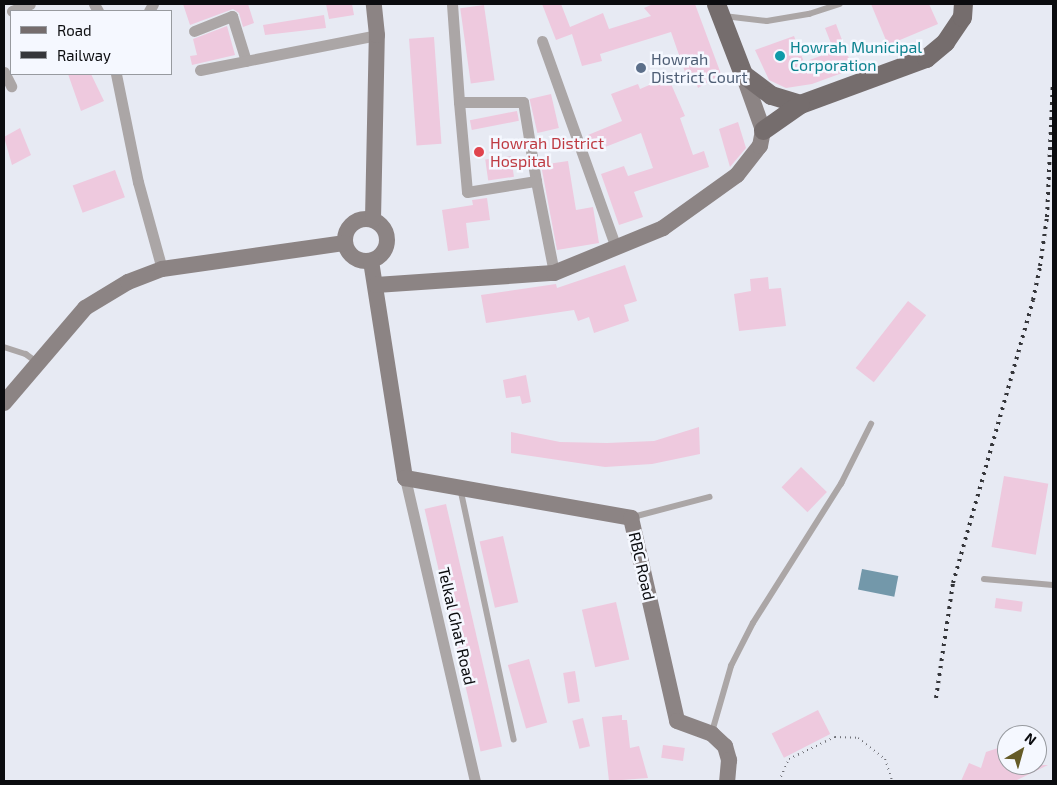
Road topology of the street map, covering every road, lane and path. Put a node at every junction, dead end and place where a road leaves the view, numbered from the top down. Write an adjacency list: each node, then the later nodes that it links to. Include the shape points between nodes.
1 (30, 4): 7 (street)
2 (374, 4): 9 (main road)
3 (452, 4): 17 (street)
4 (839, 4): 6 (lane, via 809,14 767,21)
5 (963, 4): 18 (main road, via 962,17 945,42 926,58)
6 (717, 9): 14 (main road)
7 (16, 10)
8 (194, 31): 11 (street, via 232,16)
9 (377, 35): 11 (street); 21 (main road)
10 (542, 41): 23 (street)
11 (246, 61): 12 (street)
12 (200, 70)
13 (4, 72): 16 (street)
14 (743, 74): 18 (main road, via 771,95); 19 (main road)
15 (116, 75): 25 (street, via 138,182)
16 (11, 86)
17 (459, 102): 20 (street, via 522,102); 20 (street, via 467,192)
18 (800, 104): 19 (main road)
19 (763, 130): 23 (main road, via 760,146 737,175 663,228)
20 (536, 182): 26 (street)
21 (372, 219): 22 (main road, via 352,224); 24 (main road, via 384,228 388,241 383,254)
22 (345, 243): 24 (main road, via 357,260); 25 (main road)
23 (616, 248): 26 (main road)
24 (371, 261): 27 (main road)
25 (162, 269): 29 (main road, via 128,282 85,308)
26 (554, 273): 27 (main road)
27 (376, 285): 32 (main road)
28 (4, 347): 29 (lane)
29 (38, 362): 30 (main road)
30 (4, 403)
31 (871, 424): 38 (lane, via 841,484 753,623 731,666)
32 (405, 478): 33 (main road, RBC Road); 40 (street, Telkal Ghat Road)
33 (460, 486): 35 (main road, RBC Road); 39 (lane)
34 (709, 497): 35 (lane)
35 (631, 518): 38 (main road, RBC Road, via 678,720)
36 (984, 579): 37 (lane)
37 (1053, 585)
38 (712, 734): 41 (main road, via 725,746)
39 (514, 739)
40 (475, 781)
41 (727, 781)
42 (779, 781): 43 (path, via 789,759 835,737 858,738 885,759)
43 (892, 781)

